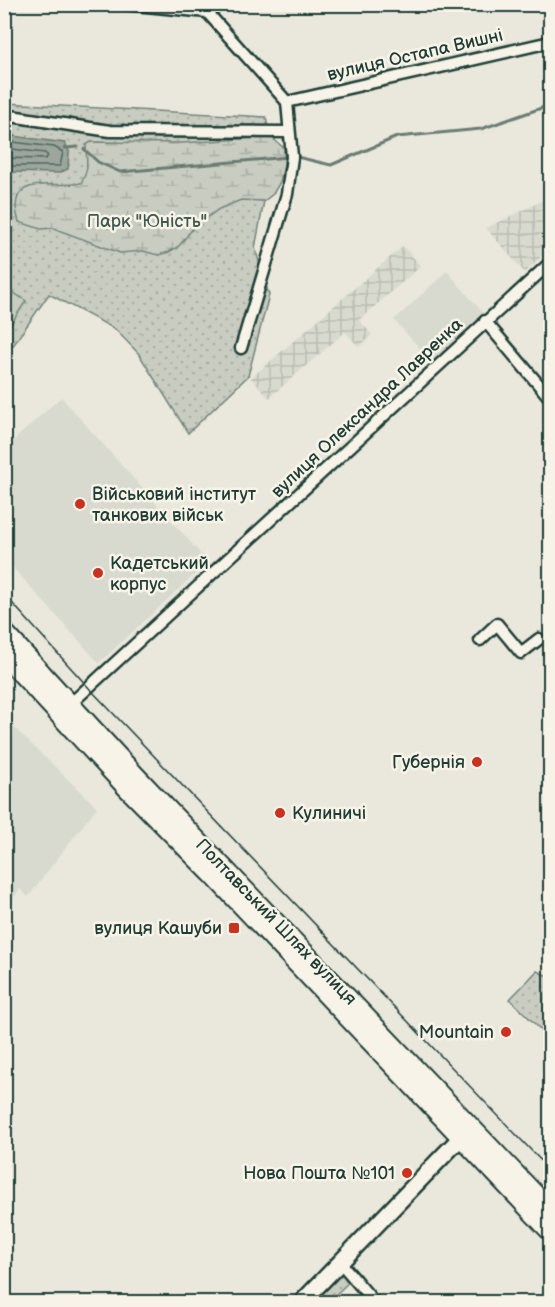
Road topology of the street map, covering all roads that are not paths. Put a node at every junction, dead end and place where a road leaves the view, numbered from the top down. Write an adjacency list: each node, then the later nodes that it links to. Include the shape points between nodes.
1 (125, 4): 2 (street)
2 (207, 8): 4 (street)
3 (550, 42): 4 (street, вулиця Остапа Вишні)
4 (287, 102): 6 (street)
5 (4, 115): 6 (street, via 110,131)
6 (288, 132): 9 (street, via 292,157 287,194)
7 (550, 263): 8 (street, вулиця Олександра Лавренка)
8 (485, 321): 10 (street, вулиця Олександра Лавренка); 15 (street, вулиця Олександра Лавренка)
9 (241, 348)
10 (550, 398)
11 (4, 632): 15 (main road, Полтавський Шлях вулиця)
12 (539, 639): 13 (street, via 521,653 497,624)
13 (480, 640)
14 (4, 655): 15 (main road, Полтавський Шлях вулиця)
15 (65, 709): 16 (main road, Полтавський Шлях вулиця)
16 (466, 1132): 17 (main road, Полтавський Шлях вулиця); 18 (main road, Полтавський Шлях вулиця); 19 (street)
17 (550, 1210)
18 (550, 1231)
19 (340, 1262): 20 (street); 21 (street)
20 (302, 1302)
21 (374, 1302)

